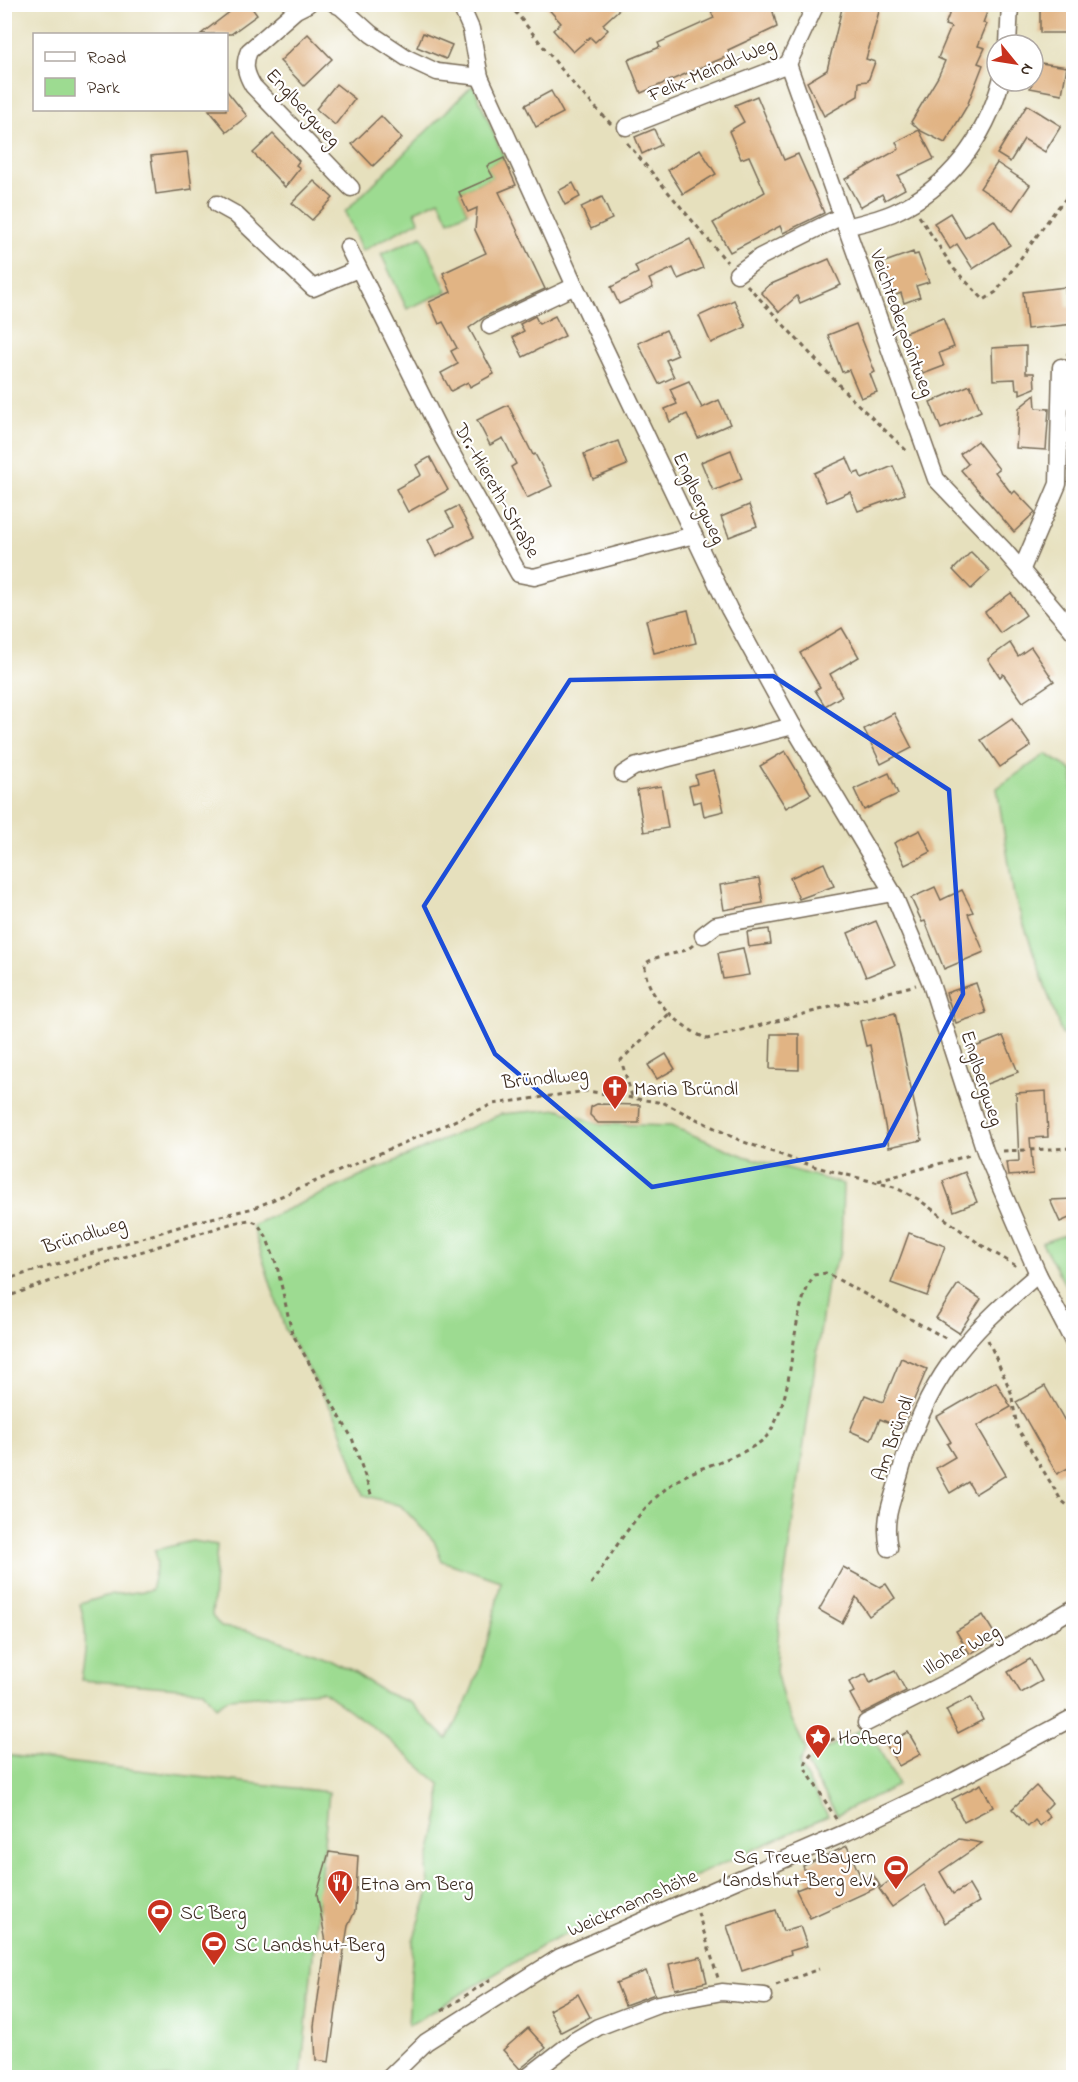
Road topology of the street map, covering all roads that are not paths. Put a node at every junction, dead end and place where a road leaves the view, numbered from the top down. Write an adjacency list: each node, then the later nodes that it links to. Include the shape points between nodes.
1 (308, 4): 11 (street, Englbergweg, via 249,51 246,74)
2 (335, 4): 8 (street, via 407,58 437,72)
3 (460, 4): 8 (street, Englbergweg, via 471,29)
4 (816, 4): 7 (street, Felix-Meindl-Weg)
5 (1010, 4): 6 (street)
6 (1009, 33)
7 (788, 64): 10 (street, Felix-Meindl-Weg); 13 (street, Veichtederpointweg)
8 (480, 77): 17 (street, Englbergweg)
9 (998, 93): 13 (street, via 966,156 938,185 893,213)
10 (622, 132)
11 (351, 188)
12 (217, 204): 15 (street, via 235,214 313,288)
13 (844, 222): 16 (street, via 760,257); 21 (street, Veichtederpointweg, via 936,479)
14 (348, 247): 15 (street, Dr.-Hiereth-Straße)
15 (357, 269): 20 (street, Dr.-Hiereth-Straße, via 443,438 519,574 534,577)
16 (737, 274)
17 (575, 285): 18 (street); 20 (street, Englbergweg)
18 (490, 326)
19 (1061, 367): 21 (street, via 1058,484)
20 (694, 535): 23 (street, Englbergweg)
21 (1021, 571): 22 (street, Veichtederpointweg)
22 (1074, 632)
23 (793, 726): 24 (street, via 634,766); 25 (street, Englbergweg)
24 (623, 774)
25 (893, 893): 26 (street, via 716,925); 27 (street, Englbergweg, via 930,981 985,1151)
26 (703, 935)
27 (1038, 1274): 28 (street); 29 (street, Am Bründl, via 980,1325 938,1378 915,1424 885,1527)
28 (1074, 1343)
29 (889, 1548)
30 (1074, 1608): 32 (street, Illoher Weg, via 965,1673)
31 (1074, 1717): 34 (street, Weickmannshöhe, via 954,1781 846,1832 560,1957 426,2042)
32 (866, 1723)
33 (764, 1996): 35 (street, via 722,1992 658,2004 608,2022 574,2041)
34 (389, 2078)
35 (526, 2078)

